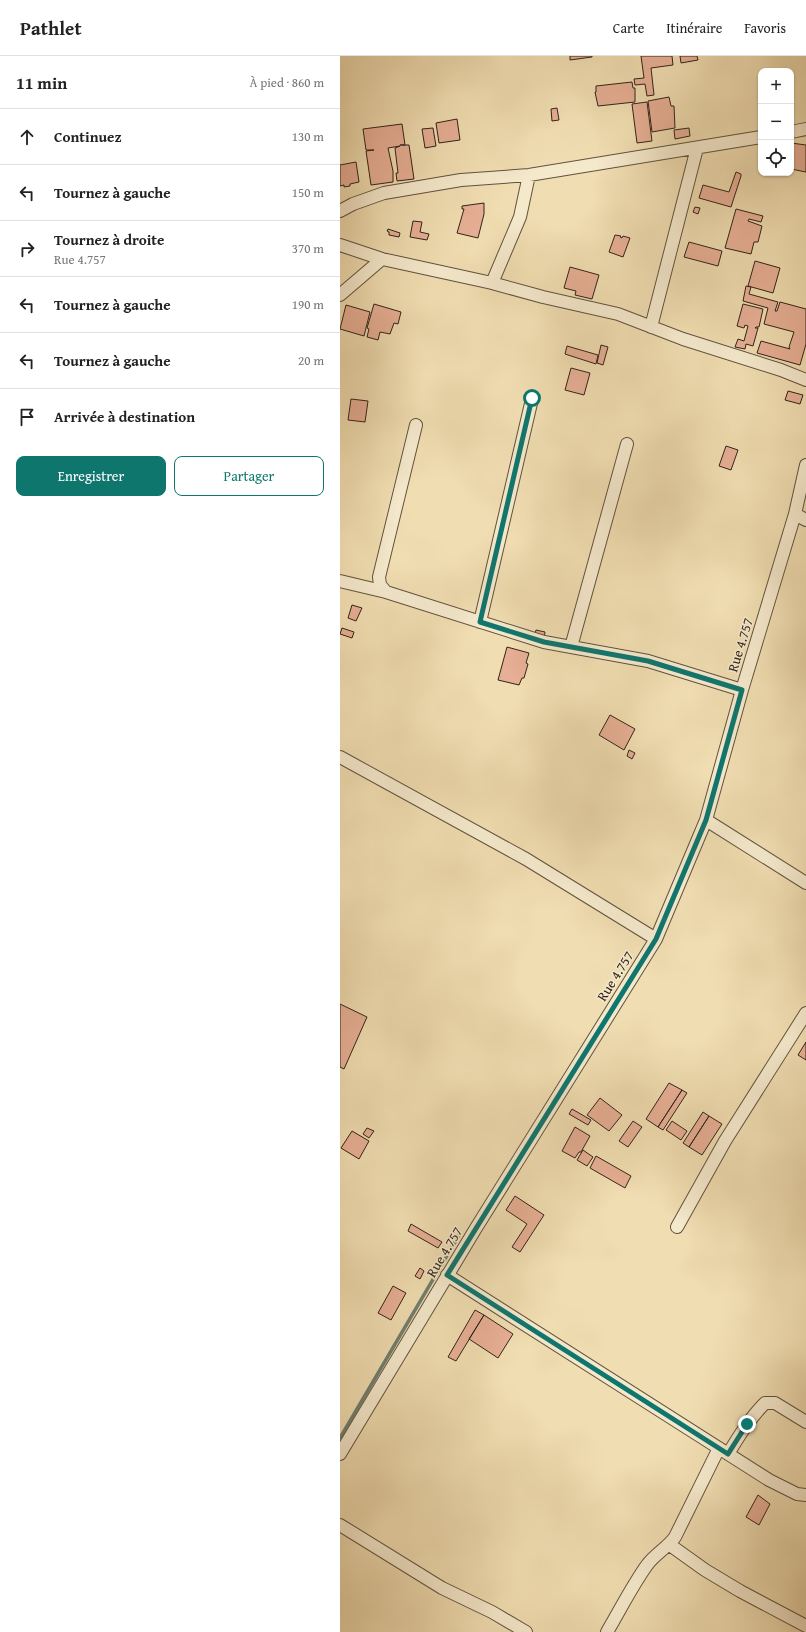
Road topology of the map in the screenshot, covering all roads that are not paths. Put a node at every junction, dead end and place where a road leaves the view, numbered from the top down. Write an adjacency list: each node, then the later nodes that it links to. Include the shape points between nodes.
1 (806, 129): 2 (street)
2 (794, 131)
3 (758, 138): 4 (street)
4 (697, 148): 5 (street); 11 (street)
5 (529, 175): 6 (street, via 461,180 384,193); 9 (street, via 520,217)
6 (340, 211)
7 (340, 245): 8 (street)
8 (382, 259): 9 (street); 10 (street)
9 (492, 283): 11 (street, via 618,314)
10 (340, 295)
11 (651, 327): 12 (street)
12 (806, 380)
13 (532, 398): 21 (street)
14 (416, 425): 20 (street, via 379,577 380,585)
15 (628, 444): 22 (street)
16 (806, 465): 17 (street, Rue 4.757)
17 (795, 514): 18 (street); 23 (street, Rue 4.757)
18 (806, 520)
19 (340, 581): 20 (street)
20 (386, 592): 21 (street)
21 (480, 622): 22 (street, via 544,642)
22 (571, 647): 23 (street, via 648,661)
23 (742, 690): 25 (street, Rue 4.757)
24 (340, 758): 27 (street, via 526,859)
25 (706, 820): 26 (street); 27 (street, Rue 4.757)
26 (806, 883)
27 (656, 939): 30 (street, Rue 4.757)
28 (806, 1014): 29 (street, via 725,1141)
29 (677, 1227)
30 (447, 1275): 32 (street); 33 (street, Rue 4.757)
31 (806, 1422): 32 (street, via 775,1403 765,1403)
32 (723, 1451): 34 (street, via 769,1480 797,1494); 36 (street)
33 (340, 1454)
34 (806, 1495)
35 (340, 1525): 38 (street, via 442,1588)
36 (670, 1545): 37 (street, via 740,1591); 39 (street, via 647,1565)
37 (806, 1626)
38 (526, 1632)
39 (607, 1632)

